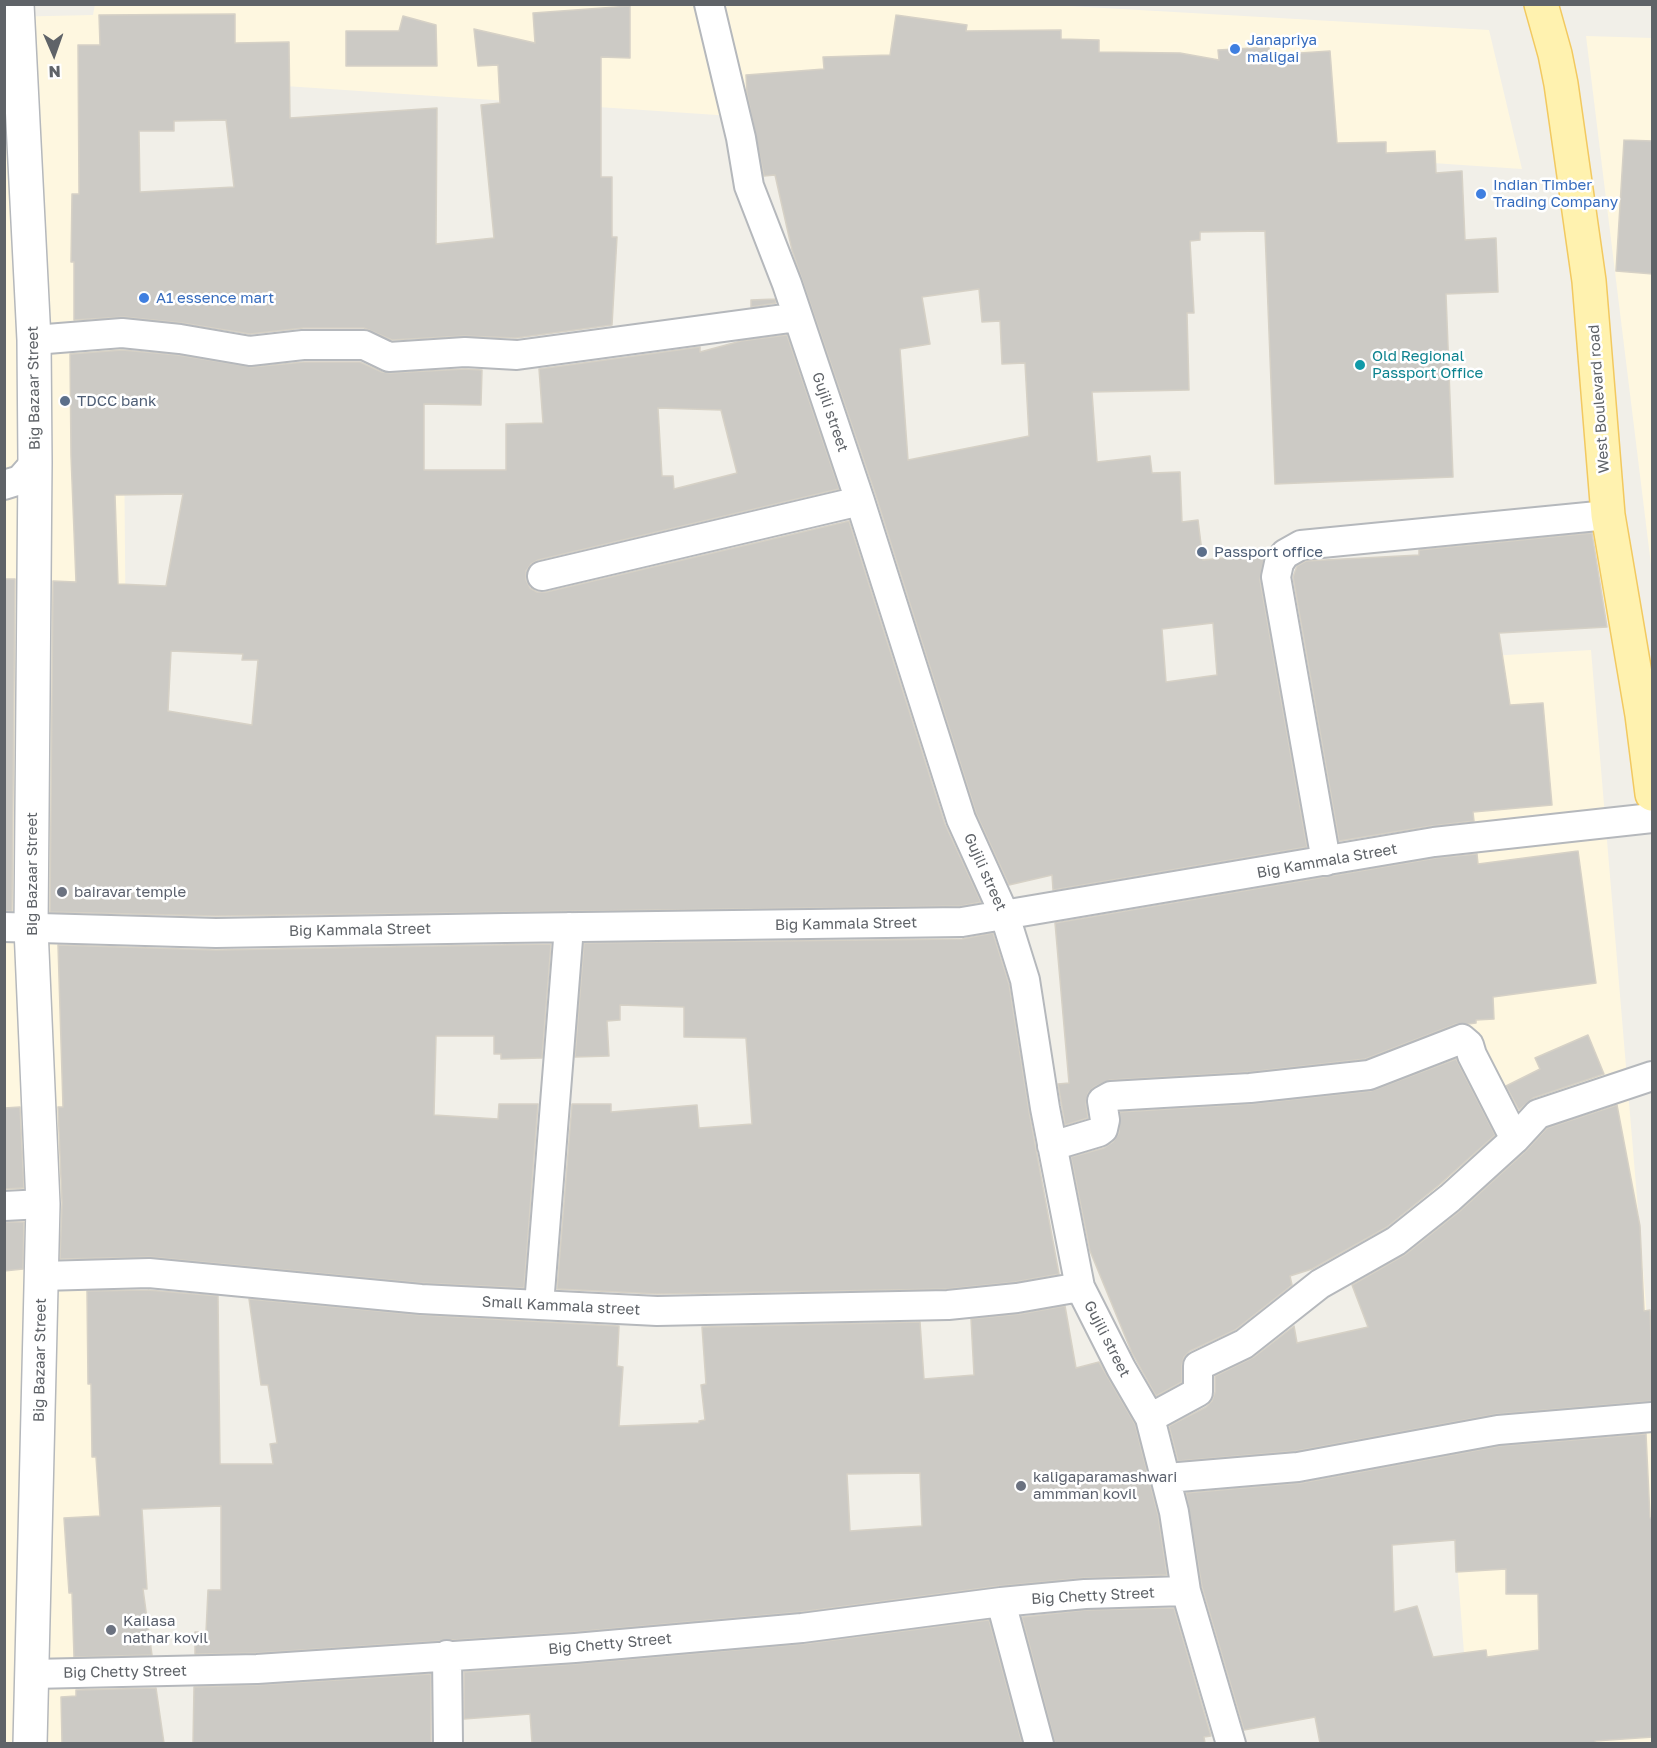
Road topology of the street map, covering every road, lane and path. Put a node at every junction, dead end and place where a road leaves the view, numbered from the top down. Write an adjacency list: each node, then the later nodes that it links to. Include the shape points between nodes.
1 (709, 4): 4 (street, Gujili street, via 749,186)
2 (1541, 4): 9 (main road, West Boulevard road, via 1561,84 1589,281)
3 (13, 8): 5 (street, Big Bazaar Street)
4 (798, 317): 5 (street, via 517,355 465,352 389,357 364,345 303,345 250,351 122,333); 8 (street, Gujili street)
5 (34, 340): 6 (street, Big Bazaar Street)
6 (35, 463): 7 (street, via 20,480); 16 (street, Big Bazaar Street)
7 (4, 485)
8 (860, 501): 10 (street); 15 (street, Gujili street, via 961,819)
9 (1608, 515): 11 (main road, West Boulevard road); 14 (street, via 1301,545 1285,554 1276,578)
10 (542, 576)
11 (1647, 714): 12 (main road, West Boulevard road)
12 (1653, 794)
13 (1653, 818): 14 (street, Big Kammala Street, via 1434,842)
14 (1326, 861): 15 (street, Big Kammala Street)
15 (1005, 916): 17 (street, Big Kammala Street, via 962,922); 20 (street, Gujili street, via 1025,980)
16 (18, 927): 17 (street, Big Kammala Street, via 216,933); 21 (street, Big Bazaar Street)
17 (568, 927): 25 (street)
18 (1653, 1076): 19 (street, via 1538,1114)
19 (1515, 1139): 20 (street, via 1469,1045 1462,1039 1369,1075 1250,1088 1111,1096 1102,1101 1103,1129); 27 (street, via 1396,1241 1320,1284 1244,1344 1198,1366 1198,1392)
20 (1052, 1146): 24 (street, Gujili street)
21 (43, 1204): 22 (street); 23 (street, Big Bazaar Street)
22 (4, 1206)
23 (42, 1276): 25 (street, Small Kammala street, via 149,1274 421,1299); 32 (street, Big Bazaar Street)
24 (1080, 1287): 25 (street, Small Kammala street, via 948,1305 657,1311); 27 (street, Gujili street)
25 (539, 1305)
26 (1653, 1417): 28 (street, via 1498,1430 1298,1467)
27 (1150, 1418): 28 (street, Gujili street)
28 (1167, 1478): 29 (street, Gujili street)
29 (1186, 1592): 30 (street, Big Chetty Street, via 1084,1594); 36 (street, Gujili street)
30 (1001, 1602): 31 (street, Big Chetty Street, via 746,1633); 35 (street)
31 (447, 1655): 32 (street, Big Chetty Street, via 257,1669); 34 (street)
32 (32, 1674): 33 (street, Big Bazaar Street)
33 (30, 1743)
34 (448, 1743)
35 (1039, 1743)
36 (1231, 1743)

